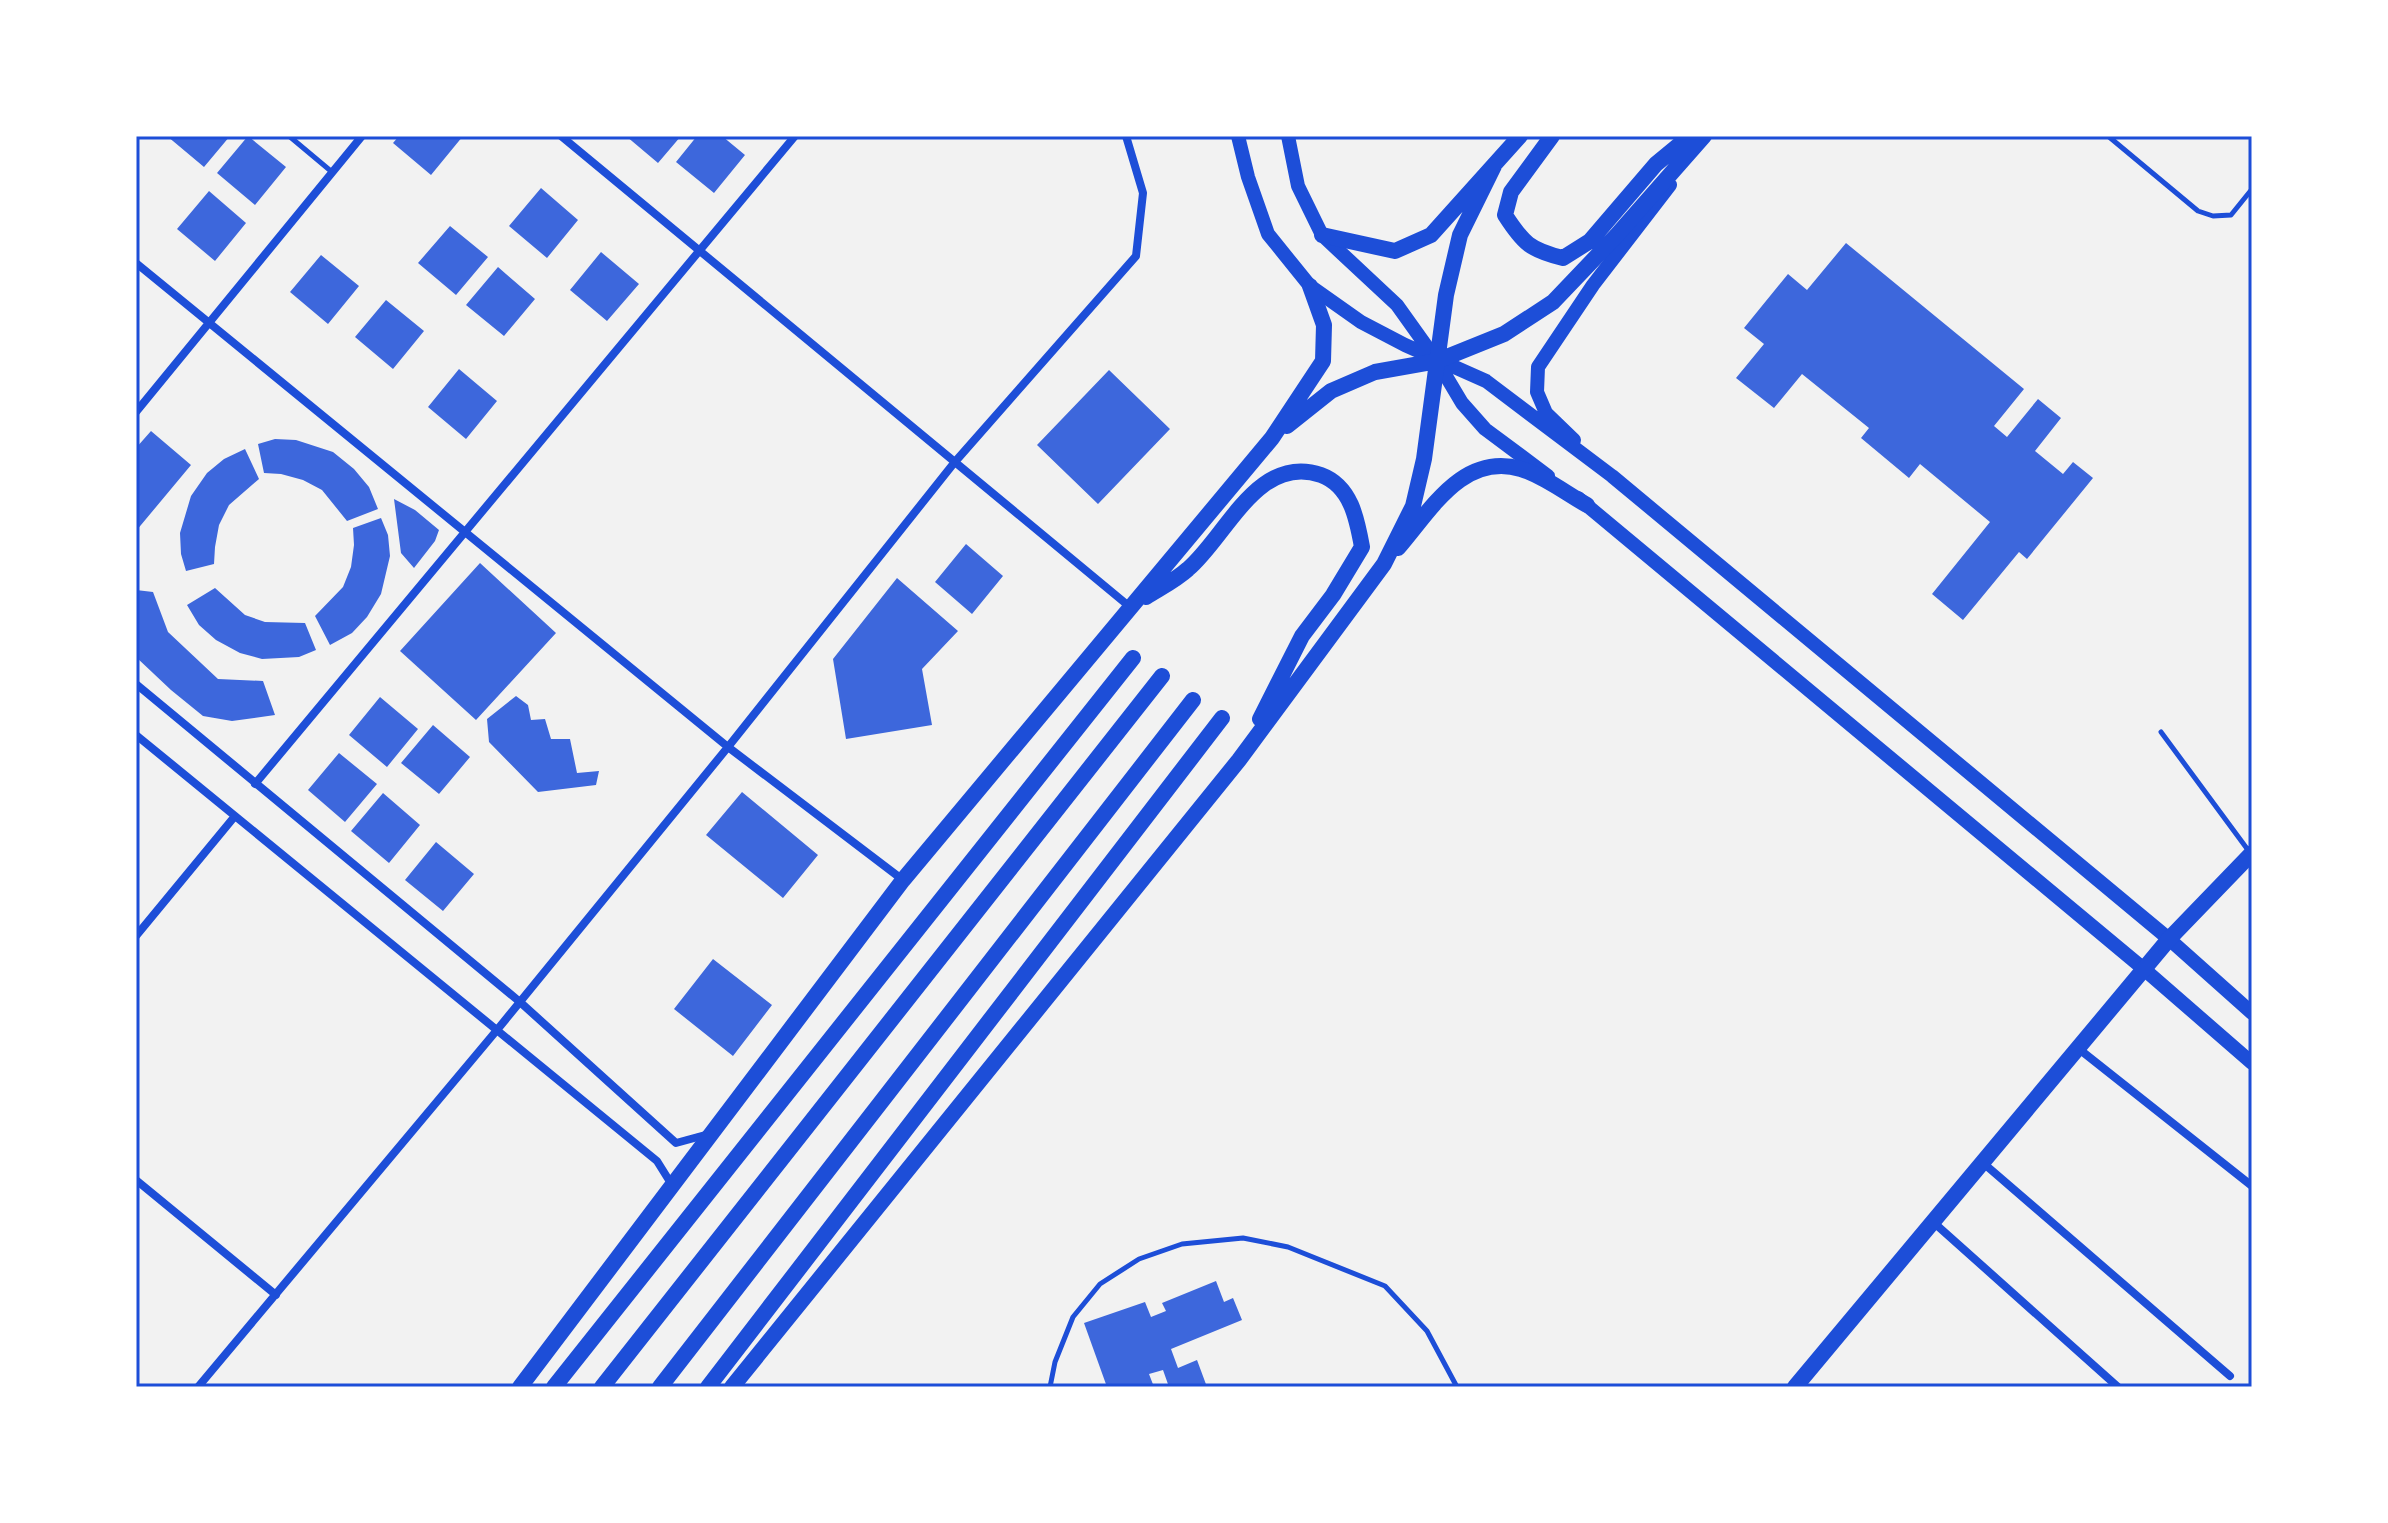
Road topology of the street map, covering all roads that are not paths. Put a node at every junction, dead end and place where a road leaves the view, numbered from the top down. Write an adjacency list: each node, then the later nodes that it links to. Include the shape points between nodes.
1 (289, 136): 14 (lane)
2 (362, 136): 14 (street)
3 (561, 136): 17 (street)
4 (795, 136): 17 (street)
5 (1126, 136): 24 (street, via 1143,193 1136,256)
6 (1238, 136): 19 (main road, via 1268,234)
7 (1288, 136): 16 (main road, via 1298,186)
8 (1520, 136): 13 (main road)
9 (1552, 136): 10 (main road, via 1511,192 1505,215 1521,240 1538,252 1563,258 1590,241 1656,164)
10 (1690, 136)
11 (1706, 136): 21 (main road, via 1553,302 1504,334); 25 (main road, via 1538,367 1537,392 1546,413)
12 (2108, 136): 15 (lane, via 2198,211 2231,215)
13 (1494, 166): 16 (main road, via 1431,235 1395,251); 21 (main road, via 1460,235)
14 (332, 173): 20 (street)
15 (2252, 189)
16 (1322, 235): 21 (main road, via 1397,305)
17 (699, 251): 24 (street); 27 (street)
18 (136, 263): 20 (street)
19 (1310, 286): 21 (main road, via 1361,322); 23 (main road, via 1324,325 1323,361)
20 (209, 323): 22 (street); 27 (street)
21 (1437, 361): 23 (main road, via 1375,372 1331,391); 25 (main road, via 1486,381); 26 (main road, via 1485,429); 28 (main road, via 1413,506)
22 (136, 412)
23 (1272, 438): 29 (main road)
24 (954, 463): 29 (street); 37 (street)
25 (1612, 476): 44 (main road)
26 (1587, 505): 28 (main road, via 1524,470 1498,465 1473,470 1451,487); 45 (main road)
27 (465, 532): 37 (street); 39 (street)
28 (1384, 564): 38 (main road)
29 (1130, 607): 38 (main road, via 1189,569 1269,481 1298,470 1323,476 1340,488 1356,513 1362,547 1302,636); 42 (main road)
30 (1133, 658): 61 (main road)
31 (1162, 676): 62 (main road)
32 (136, 684): 39 (street)
33 (1193, 700): 63 (main road)
34 (1222, 718): 64 (main road)
35 (2161, 732): 41 (lane)
36 (136, 735): 40 (street)
37 (728, 747): 42 (street); 46 (street)
38 (1239, 760): 65 (main road)
39 (255, 784): 46 (street)
40 (235, 816): 43 (street); 48 (street)
41 (2252, 854): 44 (main road)
42 (903, 880): 51 (main road)
43 (136, 936)
44 (2169, 939): 45 (main road); 47 (main road)
45 (2150, 964): 49 (main road); 50 (main road)
46 (520, 1002): 48 (street); 51 (street, via 676,1143)
47 (2252, 1013)
48 (497, 1030): 54 (street, via 657,1161); 57 (street)
49 (2079, 1049): 52 (main road); 55 (street)
50 (2252, 1063)
51 (710, 1134): 54 (main road)
52 (1981, 1162): 56 (main road); 58 (street)
53 (136, 1180): 57 (street)
54 (672, 1185): 60 (main road)
55 (2252, 1186)
56 (1932, 1221): 68 (main road); 69 (street)
57 (276, 1295): 59 (street)
58 (2230, 1376)
59 (198, 1387)
60 (520, 1387)
61 (554, 1387)
62 (602, 1387)
63 (660, 1387)
64 (708, 1387)
65 (732, 1387)
66 (1050, 1387): 67 (lane, via 1073,1317 1100,1284 1139,1259 1182,1244 1243,1238 1288,1247 1385,1286 1427,1331)
67 (1457, 1387)
68 (1795, 1387)
69 (2118, 1387)

